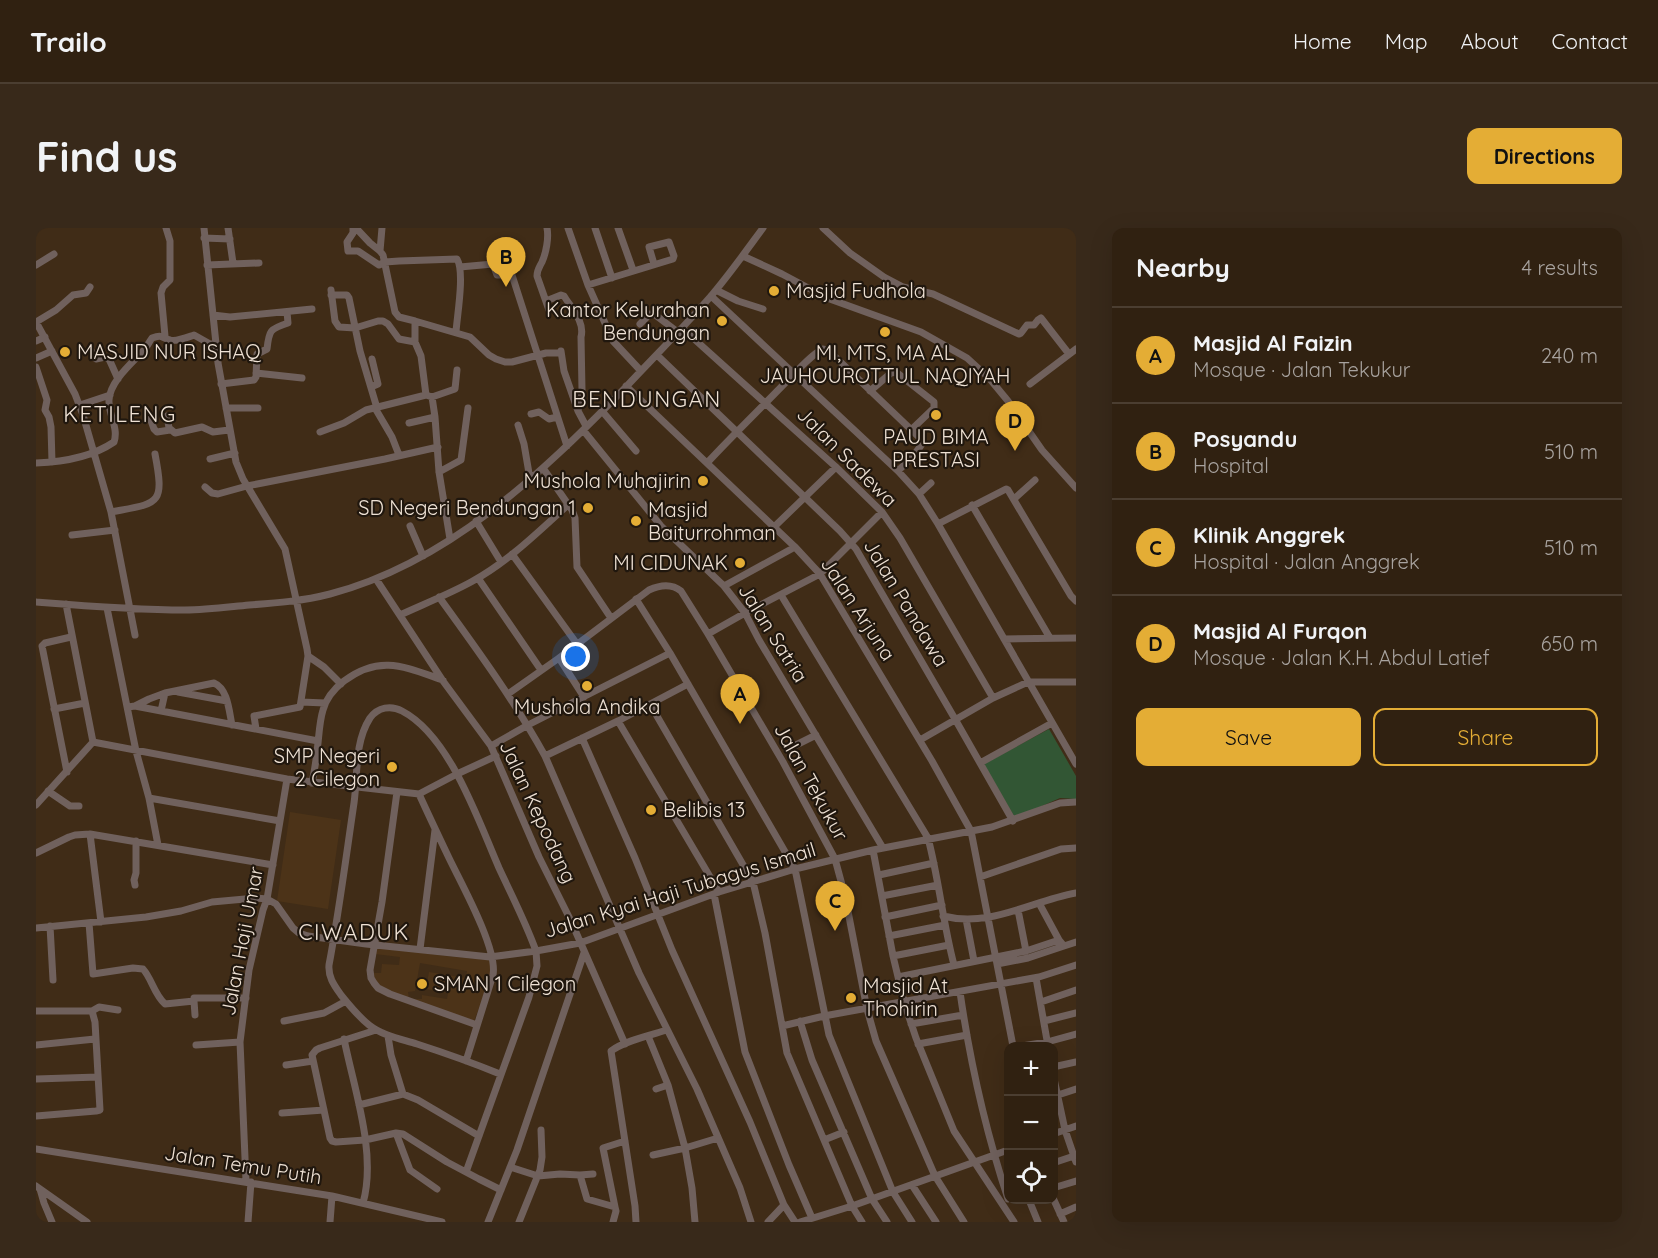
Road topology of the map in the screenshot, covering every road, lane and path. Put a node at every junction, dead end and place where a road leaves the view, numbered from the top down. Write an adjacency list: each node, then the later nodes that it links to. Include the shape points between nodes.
1 (166, 228): 41 (street, via 170,280 161,293)
2 (204, 228): 12 (street)
3 (228, 228): 13 (street)
4 (355, 228): 14 (street); 17 (street, via 347,242 348,251 358,251 379,265)
5 (382, 228): 14 (street)
6 (548, 228): 29 (street, via 537,276)
7 (568, 228): 26 (street)
8 (595, 228): 25 (street)
9 (618, 228): 24 (street)
10 (763, 228): 16 (street)
11 (823, 228): 49 (street, via 864,264 903,286 933,294 1020,334 1041,318)
12 (204, 238): 13 (street); 22 (street)
13 (230, 239): 18 (street)
14 (380, 251): 17 (street)
15 (54, 254): 21 (street)
16 (743, 256): 28 (street); 110 (street, via 827,298 921,332 967,358 989,378 1042,450)
17 (385, 262): 23 (street, via 457,260); 35 (street, via 396,314)
18 (233, 263): 19 (street); 22 (street)
19 (260, 263)
20 (654, 264): 24 (street)
21 (36, 265)
22 (207, 265): 34 (street)
23 (460, 267): 40 (street); 50 (street, via 493,264 497,275 512,275)
24 (633, 270): 25 (street)
25 (612, 278): 26 (street)
26 (588, 285): 56 (street, via 613,341)
27 (90, 287): 36 (street)
28 (713, 293): 31 (street); 39 (street); 58 (street)
29 (546, 301): 32 (street); 76 (street, via 563,296 583,330)
30 (312, 309): 33 (street)
31 (763, 309)
32 (549, 310)
33 (287, 312): 34 (street); 57 (street, via 288,323 273,328 267,349 257,354)
34 (213, 315): 45 (street)
35 (415, 321): 40 (street); 44 (street)
36 (36, 322): 42 (street)
37 (640, 324): 39 (street, Jalan Sadewa, via 652,314)
38 (356, 328): 38 (street, via 348,296 331,293 334,321 339,327); 44 (street, via 383,321 399,339); 65 (street)
39 (680, 330): 51 (street); 69 (street, Jalan Sadewa)
40 (456, 332): 50 (street, via 470,337 489,355 505,362)
41 (165, 336): 45 (street, via 172,340 196,335); 61 (street, via 152,338)
42 (45, 338): 43 (street); 48 (street)
43 (36, 341)
44 (415, 342): 68 (street)
45 (215, 344): 62 (street)
46 (90, 349): 61 (street, via 96,359 109,359)
47 (1076, 349): 49 (street)
48 (52, 351): 52 (street); 70 (street)
49 (1069, 354): 63 (street)
50 (537, 355): 71 (street); 76 (street, Jalan Satria, via 561,351)
51 (657, 355): 56 (street); 89 (street, Jalan Pandawa)
52 (36, 358)
53 (372, 359): 65 (street, via 378,384)
54 (36, 367): 59 (street)
55 (457, 370): 68 (street, via 454,390)
56 (641, 371): 64 (street)
57 (256, 373): 60 (street); 62 (street, via 252,381)
58 (795, 374): 66 (street, via 820,350 826,350); 69 (street); 103 (street)
59 (38, 377): 98 (street, via 47,400)
60 (303, 378)
61 (118, 379): 67 (street)
62 (221, 384): 72 (street)
63 (1030, 384)
64 (626, 386): 77 (street); 100 (street, Jalan Arjuna)
65 (371, 387): 74 (street)
66 (870, 391): 87 (street); 87 (street, via 896,372 934,402 934,408)
67 (110, 395): 70 (street); 92 (street, via 116,438 113,444)
68 (429, 396): 74 (street); 80 (street)
69 (766, 402): 89 (street); 101 (street, Jalan Sadewa)
70 (80, 405): 92 (street)
71 (554, 406): 81 (street); 81 (street, via 534,413 547,419)
72 (226, 408): 73 (street); 86 (street)
73 (258, 408)
74 (376, 408): 88 (street); 96 (street)
75 (468, 408): 104 (street, via 461,460)
76 (578, 411): 84 (street, Jalan Satria)
77 (602, 411): 84 (street); 93 (street)
78 (149, 415): 85 (street, via 157,432)
79 (167, 416): 85 (street)
80 (435, 417): 82 (street); 91 (street)
81 (558, 417): 90 (street)
82 (409, 423)
83 (518, 425): 105 (street)
84 (585, 428): 90 (street); 133 (street, Jalan Satria, via 662,526)
85 (170, 430): 86 (street)
86 (229, 430): 94 (street)
87 (911, 430): 103 (street, via 923,444)
88 (320, 432)
89 (736, 432): 100 (street); 112 (street, Jalan Pandawa)
90 (567, 446): 102 (street)
91 (438, 447): 96 (street); 104 (street)
92 (94, 451): 98 (street); 116 (street)
93 (636, 451)
94 (235, 453): 97 (street); 108 (street)
95 (155, 454): 116 (street, via 160,490 155,500)
96 (399, 455): 108 (street)
97 (210, 459)
98 (52, 462): 99 (street)
99 (36, 463)
100 (707, 463): 121 (street, Jalan Arjuna)
101 (836, 467): 112 (street); 117 (street, Jalan Sadewa)
102 (543, 468): 105 (street); 114 (street)
103 (898, 471): 111 (street)
104 (440, 472): 124 (street)
105 (530, 479): 118 (street)
106 (1035, 480): 113 (street)
107 (931, 483): 111 (street)
108 (247, 486): 109 (street, via 218,494); 137 (street, via 285,549)
109 (205, 487)
110 (1076, 488)
111 (919, 494): 119 (street)
112 (806, 498): 121 (street); 125 (street, Jalan Pandawa)
113 (1014, 499): 115 (street, via 1004,489); 138 (street)
114 (569, 504): 127 (street); 145 (street, via 575,518 577,567)
115 (972, 505): 119 (street); 149 (street)
116 (111, 512): 122 (street)
117 (882, 512): 125 (street); 166 (street, Jalan Sadewa)
118 (476, 521): 124 (street); 129 (street)
119 (938, 524): 151 (street)
120 (410, 526): 128 (street)
121 (774, 527): 126 (street, Jalan Arjuna)
122 (115, 530): 123 (street); 142 (street)
123 (72, 535)
124 (450, 539): 128 (street)
125 (852, 544): 130 (street); 175 (street, Jalan Pandawa)
126 (795, 547): 130 (street, Jalan Arjuna); 133 (street)
127 (513, 554): 129 (street); 152 (street)
128 (423, 556): 132 (street)
129 (501, 562): 131 (street)
130 (820, 574): 134 (street); 183 (street, Jalan Arjuna)
131 (478, 578): 135 (street); 156 (street)
132 (376, 579): 137 (street); 144 (street, Jalan Kepodang)
133 (724, 586): 143 (street, Jalan Satria)
134 (781, 595): 143 (street); 210 (street)
135 (439, 597): 144 (street); 164 (street)
136 (636, 599): 145 (street, Jalan Tekukur); 146 (street, Jalan Tekukur, via 654,588 675,587); 153 (street)
137 (296, 601): 142 (street, via 187,610); 154 (street)
138 (1076, 601)
139 (36, 602): 140 (street)
140 (66, 604): 141 (street); 148 (street)
141 (107, 608): 142 (street); 172 (street)
142 (129, 609): 147 (street)
143 (745, 613): 146 (street); 181 (street, Jalan Satria)
144 (400, 615): 157 (street, Jalan Kepodang)
145 (611, 618): 152 (street, Jalan Tekukur)
146 (708, 634): 217 (street, Jalan Tekukur)
147 (135, 635)
148 (71, 637): 169 (street); 173 (street, via 42,645)
149 (1050, 638): 150 (street); 151 (street)
150 (1076, 638)
151 (1004, 639): 158 (street)
152 (577, 644): 155 (street, Jalan Tekukur)
153 (670, 653): 161 (street); 165 (street)
154 (308, 656): 160 (street); 168 (street)
155 (559, 658): 156 (street, Jalan Tekukur); 165 (street)
156 (541, 670): 164 (street, Jalan Tekukur)
157 (443, 681): 160 (street, via 389,664 363,669); 187 (street, Jalan Kepodang)
158 (1028, 682): 159 (street); 166 (street); 177 (street)
159 (1076, 682)
160 (341, 684): 170 (street)
161 (688, 684): 171 (street); 220 (street)
162 (176, 692): 163 (street); 167 (street); 167 (street, via 214,683 223,690)
163 (165, 693): 172 (street); 174 (street)
164 (508, 694): 179 (street)
165 (584, 696): 179 (street)
166 (993, 698): 175 (street)
167 (227, 701): 178 (street)
168 (301, 702): 170 (street); 180 (street, via 298,708 254,716)
169 (85, 703): 173 (street); 185 (street)
170 (325, 703): 184 (street)
171 (650, 704): 176 (street); 223 (street)
172 (131, 706): 174 (street); 188 (street)
173 (54, 709): 193 (street)
174 (161, 711): 178 (street)
175 (955, 719): 183 (street); 191 (street, Jalan Pandawa)
176 (618, 721): 182 (street); 226 (street)
177 (1052, 723): 191 (street); 192 (street)
178 (232, 725): 180 (street)
179 (528, 725): 187 (street); 190 (street)
180 (256, 729): 184 (street)
181 (816, 735): 186 (street); 213 (street, Jalan Satria)
182 (582, 738): 190 (street); 233 (street)
183 (920, 740): 208 (street, Jalan Arjuna)
184 (318, 741): 196 (street)
185 (93, 742): 188 (street); 193 (street)
186 (796, 745)
187 (491, 746): 189 (street, Jalan Kepodang)
188 (136, 751): 195 (street); 201 (street)
189 (496, 756): 194 (street); 247 (street, Jalan Kepodang)
190 (545, 756): 243 (street)
191 (980, 763): 206 (street, Jalan Pandawa)
192 (1076, 764)
193 (67, 772): 198 (street)
194 (457, 774): 197 (street, via 425,728 397,708 388,708 376,712 365,729); 200 (street); 252 (street)
195 (287, 779): 196 (street); 205 (street, Jalan Haji Umar)
196 (312, 783): 197 (street)
197 (355, 788): 199 (street); 245 (street)
198 (48, 791): 203 (street); 204 (street, via 70,806)
199 (397, 792): 200 (street); 249 (street)
200 (419, 794): 207 (street)
201 (149, 798): 205 (street); 212 (street)
202 (1076, 802): 206 (street, Jalan Kyai Haji Tubagus Ismail, via 1060,803)
203 (36, 805)
204 (79, 806)
205 (280, 821): 219 (street, Jalan Haji Umar)
206 (1013, 821): 208 (street, Jalan Kyai Haji Tubagus Ismail)
207 (435, 829): 251 (street); 256 (street)
208 (971, 831): 210 (street, Jalan Kyai Haji Tubagus Ismail); 222 (street, Jalan Arjuna)
209 (90, 834): 211 (street); 216 (street, via 69,837); 238 (street)
210 (928, 838): 213 (street, Jalan Kyai Haji Tubagus Ismail); 218 (street)
211 (136, 841): 212 (street); 224 (street)
212 (158, 844): 219 (street)
213 (883, 848): 215 (street, Jalan Kyai Haji Tubagus Ismail)
214 (1076, 848): 222 (street, via 1061,849)
215 (873, 850): 217 (street, Jalan Kyai Haji Tubagus Ismail); 221 (street)
216 (36, 854)
217 (835, 859): 220 (street, Jalan Kyai Haji Tubagus Ismail); 272 (street, Jalan Tekukur)
218 (934, 863): 221 (street); 225 (street)
219 (273, 865): 229 (street, Jalan Haji Umar)
220 (795, 869): 223 (street, Jalan Kyai Haji Tubagus Ismail); 279 (street)
221 (879, 875): 228 (street)
222 (980, 877): 236 (street, Jalan Arjuna)
223 (753, 882): 226 (street, Jalan Kyai Haji Tubagus Ismail); 285 (street)
224 (135, 885)
225 (938, 885): 228 (street); 231 (street)
226 (717, 893): 233 (street, Jalan Kyai Haji Tubagus Ismail); 365 (street, via 746,1052)
227 (1076, 893): 230 (street)
228 (882, 896): 235 (street)
229 (267, 899): 238 (street, via 228,900); 245 (street, Jalan Kyai Haji Tubagus Ismail, via 276,904 298,933); 267 (street, Jalan Haji Umar)
230 (1039, 903): 232 (street); 248 (street)
231 (942, 905): 234 (street); 235 (street)
232 (1017, 910): 236 (street); 253 (street)
233 (658, 915): 243 (street, Jalan Kyai Haji Tubagus Ismail); 359 (street)
234 (944, 916): 237 (street); 240 (street)
235 (885, 917): 244 (street)
236 (988, 918): 237 (street); 258 (street, Jalan Arjuna)
237 (966, 919): 257 (street)
238 (101, 922): 239 (street)
239 (89, 923): 241 (street); 268 (street, via 93,974 141,968 165,1004)
240 (945, 925): 244 (street); 250 (street)
241 (50, 926): 242 (street); 263 (street)
242 (36, 928)
243 (621, 929): 247 (street, Jalan Kyai Haji Tubagus Ismail); 287 (street)
244 (889, 936): 255 (street)
245 (334, 940): 249 (street, Jalan Kyai Haji Tubagus Ismail); 269 (street, via 328,971)
246 (1076, 942): 248 (street)
247 (580, 943): 252 (street, Jalan Kyai Haji Tubagus Ismail); 254 (street, Jalan Kepodang)
248 (1062, 943): 253 (street); 258 (street, via 1028,958)
249 (374, 945): 251 (street, Jalan Kyai Haji Tubagus Ismail); 283 (street, via 370,970 378,988)
250 (949, 945): 255 (street); 259 (street)
251 (420, 949): 256 (street, Jalan Kyai Haji Tubagus Ismail)
252 (536, 951): 256 (street, Jalan Kyai Haji Tubagus Ismail); 307 (street, via 537,966 529,997)
253 (1026, 951): 258 (street)
254 (584, 953): 298 (street, Jalan Kepodang); 338 (street)
255 (893, 956): 261 (street)
256 (493, 957): 283 (street, via 494,972)
257 (974, 961): 258 (street); 259 (street)
258 (997, 961): 264 (street, Jalan Arjuna)
259 (954, 965): 261 (street)
260 (1076, 965): 262 (street)
261 (898, 977): 270 (street)
262 (1036, 978): 264 (street); 271 (street)
263 (53, 980)
264 (1001, 984): 266 (street); 295 (street, Jalan Arjuna)
265 (1076, 990): 271 (street)
266 (960, 992): 270 (street); 278 (street)
267 (246, 998): 268 (street, via 228,993); 294 (street, Jalan Haji Umar)
268 (194, 1001): 277 (street)
269 (346, 1001): 280 (street, via 324,1013); 286 (street)
270 (904, 1002): 272 (street); 284 (street)
271 (1041, 1002): 282 (street)
272 (867, 1009): 279 (street); 343 (street, Jalan Tekukur, via 876,1041)
273 (118, 1010): 275 (street, via 99,1007)
274 (36, 1011): 275 (street)
275 (92, 1011): 292 (street)
276 (1076, 1013): 282 (street)
277 (195, 1015)
278 (963, 1015): 284 (street); 289 (street)
279 (824, 1016): 281 (street); 352 (street, via 836,1055)
280 (284, 1021)
281 (801, 1021): 285 (street); 322 (street, via 812,1060)
282 (1044, 1021): 296 (street)
283 (477, 1024): 303 (street)
284 (911, 1024): 299 (street)
285 (782, 1026): 328 (street, via 789,1061)
286 (376, 1030): 290 (street); 293 (street)
287 (668, 1030): 291 (street); 326 (street)
288 (1076, 1034): 297 (street)
289 (967, 1035): 299 (street); 334 (street)
290 (388, 1036): 303 (street); 313 (street)
291 (648, 1036): 298 (street); 310 (street)
292 (95, 1039): 300 (street); 308 (street)
293 (344, 1039): 302 (street, via 316,1050); 315 (street)
294 (240, 1042): 301 (street); 345 (street, Jalan Haji Umar)
295 (1012, 1042)
296 (1048, 1042)
297 (1054, 1042)
298 (625, 1044): 329 (street, via 612,1051)
299 (918, 1044): 337 (street, via 954,1131)
300 (36, 1045)
301 (196, 1045)
302 (313, 1061): 305 (street); 316 (street)
303 (466, 1061): 307 (street)
304 (1076, 1062): 306 (street)
305 (286, 1065)
306 (1058, 1066)
307 (500, 1074): 325 (street)
308 (98, 1077): 309 (street); 318 (street, via 98,1111)
309 (36, 1079)
310 (668, 1085): 311 (street); 330 (street)
311 (656, 1089)
312 (1076, 1089): 314 (street)
313 (403, 1094): 315 (street); 325 (street)
314 (1058, 1095): 321 (street)
315 (359, 1105): 327 (street)
316 (324, 1110): 317 (street); 327 (street, via 332,1141)
317 (282, 1113)
318 (36, 1116)
319 (1076, 1126): 321 (street)
320 (541, 1130): 342 (street)
321 (1065, 1130): 323 (street); 335 (street)
322 (844, 1132): 328 (street); 354 (street)
323 (1058, 1132)
324 (396, 1133): 327 (street); 339 (street); 350 (street, via 409,1169)
325 (479, 1136): 339 (street)
326 (718, 1138): 330 (street); 377 (street)
327 (366, 1140): 355 (street, via 367,1184)
328 (824, 1140): 360 (street)
329 (625, 1141): 361 (street, via 603,1148); 375 (street)
330 (685, 1148): 333 (street); 376 (street)
331 (36, 1149): 345 (street, Jalan Temu Putih)
332 (1004, 1152): 334 (street)
333 (654, 1155)
334 (994, 1156): 337 (street); 347 (street)
335 (1075, 1159): 336 (street)
336 (1058, 1162)
337 (975, 1163): 343 (street); 363 (street)
338 (510, 1167): 342 (street); 351 (street)
339 (466, 1172): 351 (street)
340 (593, 1174): 341 (street)
341 (580, 1175): 342 (street); 361 (street, via 587,1199)
342 (538, 1176): 373 (street)
343 (935, 1176): 346 (street); 385 (street, Jalan Tekukur)
344 (1076, 1181): 348 (street)
345 (248, 1182): 353 (street, Jalan Temu Putih); 369 (street, Jalan Haji Umar)
346 (912, 1185): 352 (street); 384 (street)
347 (1004, 1185)
348 (1058, 1186)
349 (38, 1187): 367 (street); 368 (street)
350 (437, 1189)
351 (501, 1190): 372 (street)
352 (893, 1192): 354 (street); 383 (street)
353 (332, 1196): 355 (street, Jalan Temu Putih); 370 (street)
354 (872, 1199): 360 (street); 382 (street)
355 (363, 1203): 371 (street, Jalan Temu Putih)
356 (1010, 1204): 363 (street)
357 (1031, 1204): 387 (street)
358 (1056, 1204): 364 (street)
359 (784, 1205): 378 (street); 379 (street)
360 (852, 1206): 366 (street); 381 (street)
361 (615, 1207): 374 (street)
362 (1076, 1207): 364 (street)
363 (1010, 1213): 386 (street)
364 (1060, 1214): 388 (street)
365 (812, 1218): 366 (street); 380 (street)
366 (823, 1219)
367 (52, 1222)
368 (87, 1222)
369 (248, 1222)
370 (330, 1222)
371 (442, 1222)
372 (488, 1222)
373 (519, 1222)
374 (613, 1222)
375 (636, 1222)
376 (695, 1222)
377 (752, 1222)
378 (768, 1222)
379 (795, 1222)
380 (800, 1222)
381 (862, 1222)
382 (887, 1222)
383 (912, 1222)
384 (936, 1222)
385 (964, 1222)
386 (1014, 1222)
387 (1038, 1222)
388 (1064, 1222)

